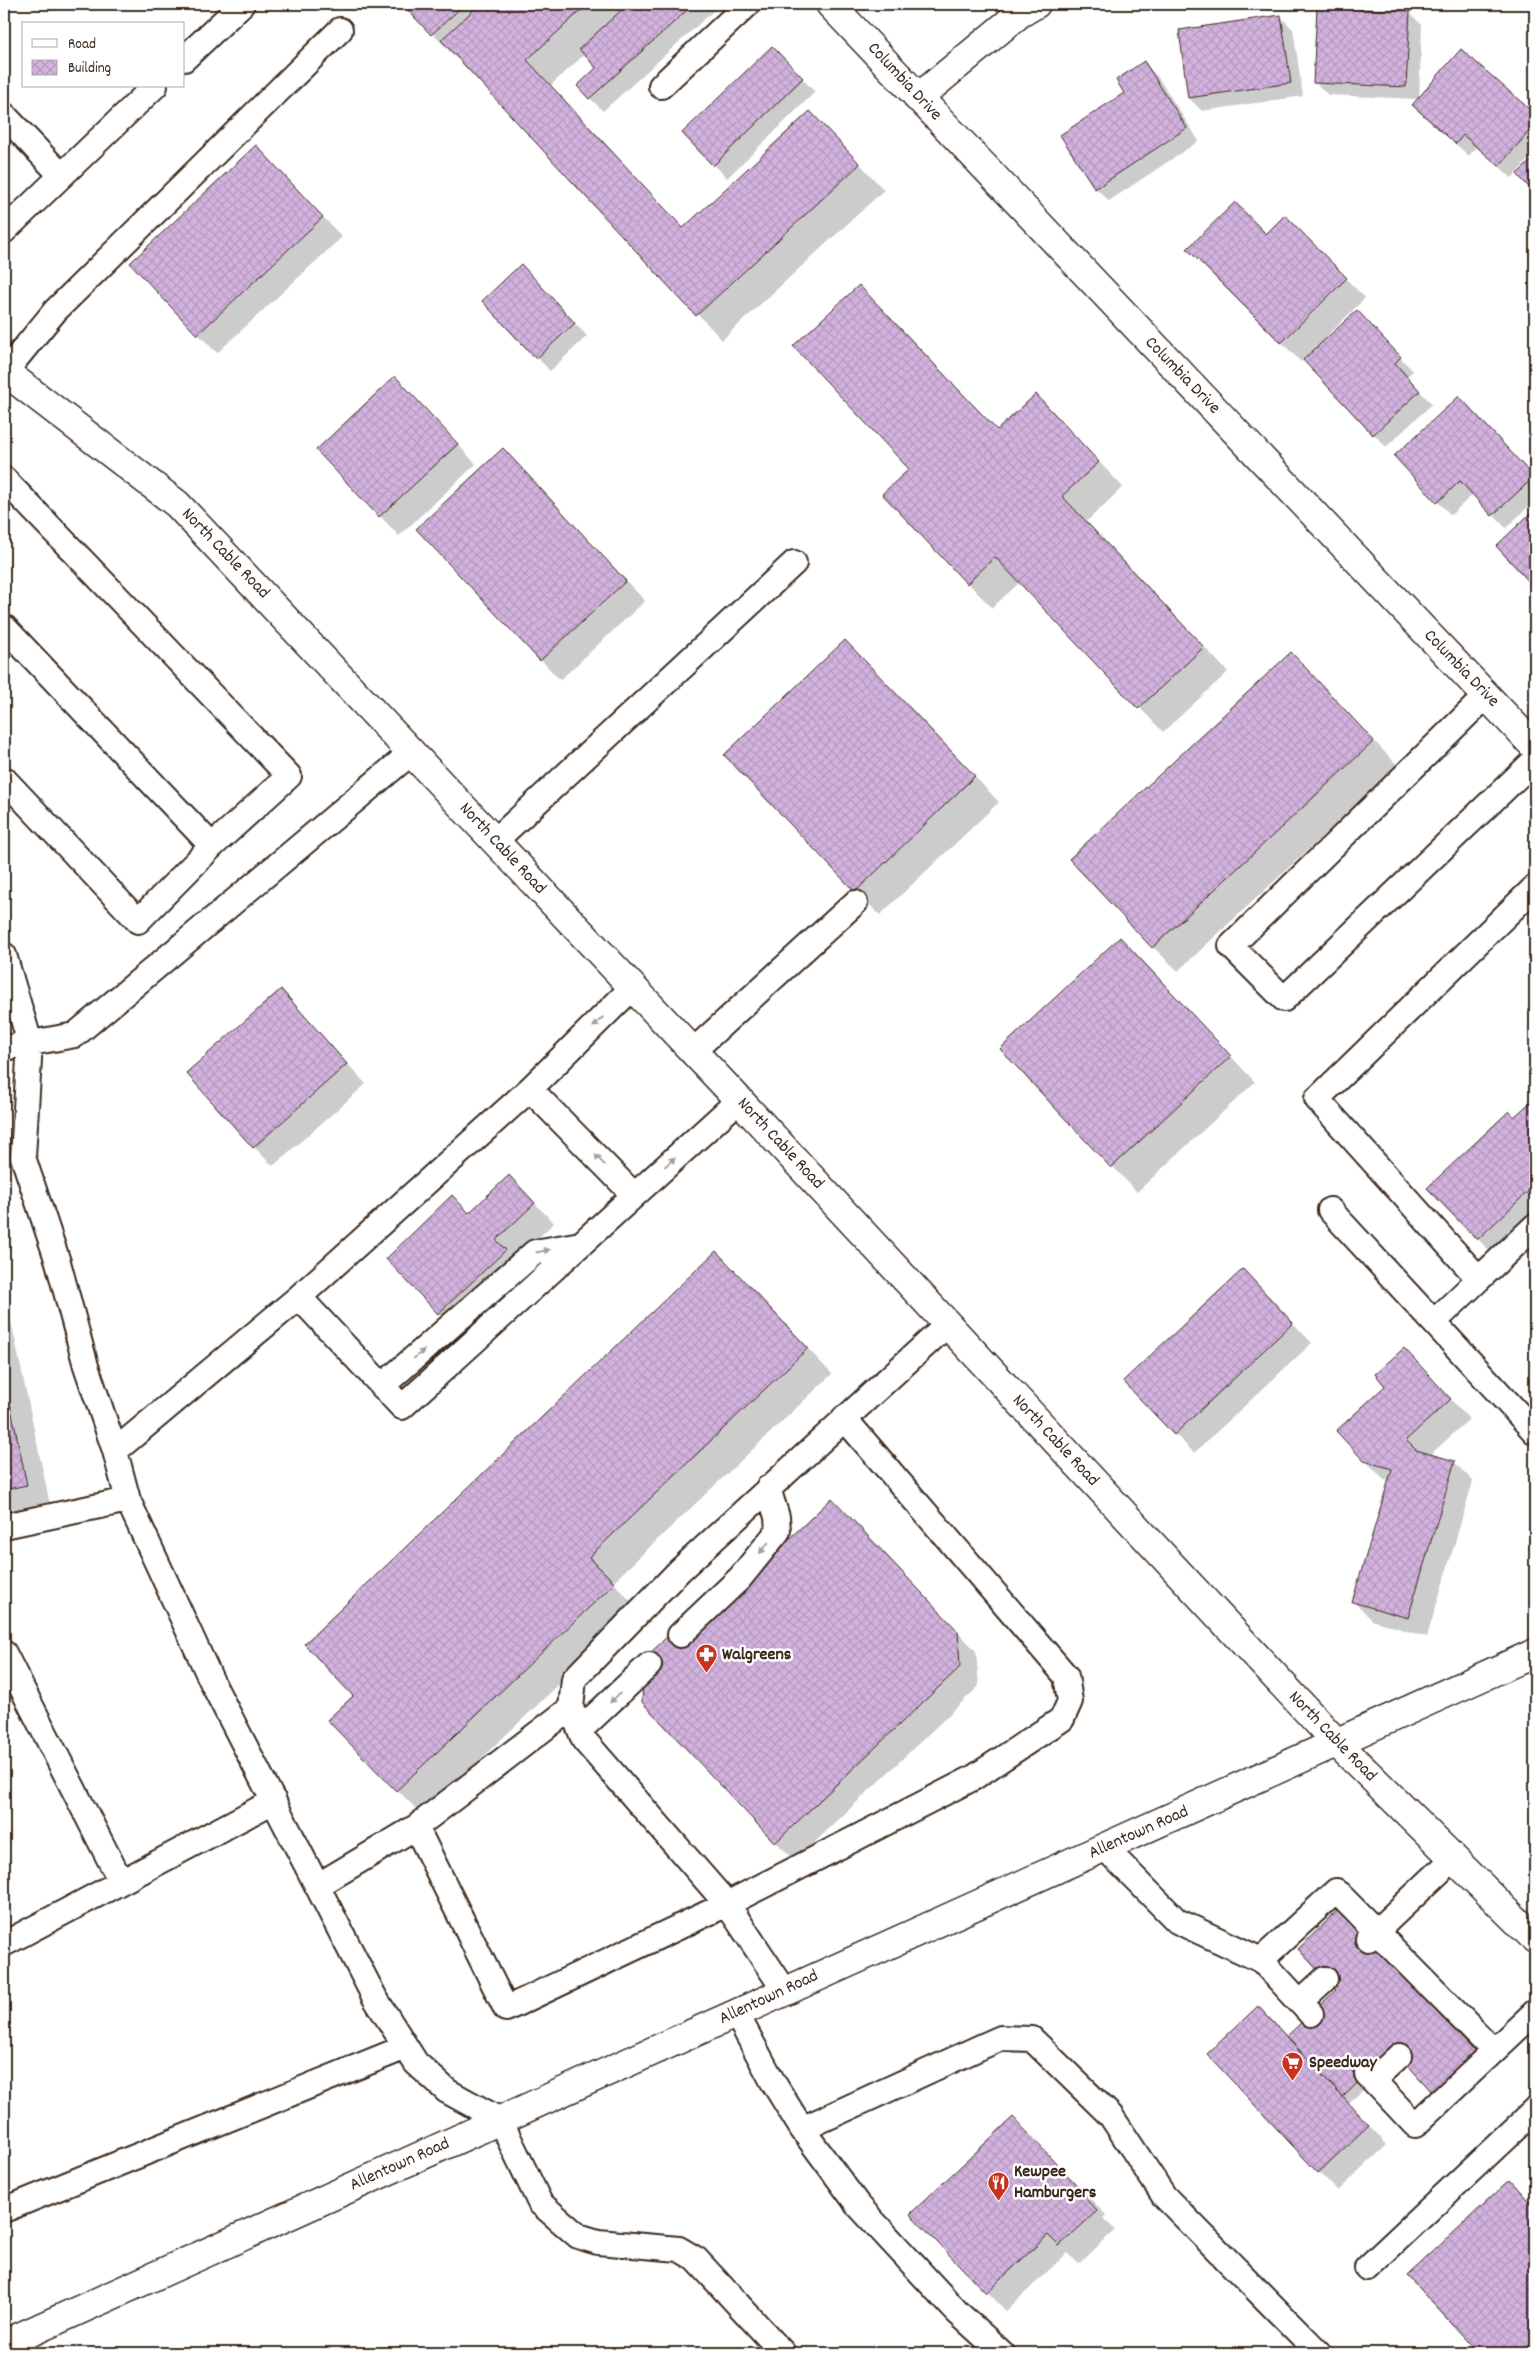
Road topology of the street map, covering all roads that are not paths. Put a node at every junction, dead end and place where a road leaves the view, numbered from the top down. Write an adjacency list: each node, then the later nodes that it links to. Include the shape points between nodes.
1 (242, 4): 6 (lane)
2 (748, 4): 7 (lane)
3 (830, 4): 9 (street, Columbia Drive)
4 (1036, 4): 9 (street, via 1019,14)
5 (340, 30): 13 (lane, via 55,311)
6 (185, 58)
7 (661, 86)
8 (153, 88): 11 (lane)
9 (918, 98): 17 (street, Columbia Drive)
10 (4, 115): 11 (lane)
11 (61, 175): 12 (lane)
12 (4, 231)
13 (4, 370): 19 (street, North Cable Road, via 177,504)
14 (4, 479): 23 (lane, via 289,776)
15 (794, 563): 22 (lane)
16 (4, 627): 23 (lane)
17 (1486, 696): 18 (street, Columbia Drive); 20 (lane, via 1231,946 1284,999)
18 (1535, 748)
19 (412, 752): 22 (street, North Cable Road); 28 (lane, via 74,1035)
20 (1535, 760)
21 (4, 779): 23 (lane, via 138,920)
22 (494, 841): 27 (street, North Cable Road)
23 (212, 846)
24 (1535, 887): 36 (lane, via 1317,1099)
25 (855, 903): 30 (lane)
26 (4, 956): 28 (lane)
27 (632, 988): 30 (street, North Cable Road); 31 (lane, one-way to 31)
28 (30, 1043): 29 (lane); 42 (lane, via 23,1157)
29 (4, 1048)
30 (692, 1052): 32 (street, North Cable Road)
31 (530, 1089): 33 (lane, one-way to 31); 37 (lane)
32 (738, 1100): 33 (lane, one-way to 32); 39 (street, North Cable Road)
33 (634, 1195): 37 (lane, via 402,1407)
34 (1330, 1210): 38 (lane)
35 (1535, 1226): 36 (lane)
36 (1479, 1279): 38 (lane)
37 (299, 1297): 42 (lane)
38 (1434, 1322): 41 (lane)
39 (947, 1325): 40 (lane); 52 (street, North Cable Road)
40 (844, 1418): 43 (lane); 59 (lane, via 1066,1676 1070,1701 1062,1719 973,1778)
41 (1532, 1423)
42 (115, 1452): 44 (lane)
43 (768, 1488): 46 (lane, one-way to 46, via 778,1532 740,1578); 50 (lane, via 680,1570 574,1679)
44 (128, 1500): 45 (lane); 53 (lane, via 213,1684)
45 (4, 1526)
46 (680, 1635)
47 (4, 1653): 57 (lane)
48 (1535, 1653): 52 (street, Allentown Road)
49 (649, 1665): 51 (lane, one-way to 51)
50 (571, 1708): 51 (lane); 54 (lane)
51 (580, 1730): 59 (lane, via 584,1740)
52 (1336, 1742): 55 (street, Allentown Road); 56 (street, North Cable Road)
53 (274, 1802): 57 (lane); 58 (lane)
54 (416, 1827): 58 (lane); 59 (lane, via 506,2008)
55 (1105, 1848): 63 (lane, via 1176,1920); 65 (street, Allentown Road)
56 (1454, 1858): 60 (street, North Cable Road); 61 (lane)
57 (122, 1882): 62 (lane)
58 (317, 1886): 68 (lane, via 375,1998)
59 (726, 1904): 65 (lane)
60 (1531, 1928)
61 (1372, 1935): 63 (lane, via 1336,1891); 69 (lane, via 1446,2012)
62 (4, 1944)
63 (1261, 1960): 64 (lane, via 1305,2008)
64 (1326, 1979)
65 (785, 1991): 67 (street, Allentown Road)
66 (1535, 2012): 69 (lane)
67 (736, 2013): 72 (street, Allentown Road); 73 (lane)
68 (406, 2047): 72 (lane, via 416,2063 447,2091); 74 (lane)
69 (1493, 2050): 70 (lane, via 1415,2125 1370,2077)
70 (1399, 2056)
71 (1535, 2110): 75 (lane)
72 (500, 2120): 76 (street, Allentown Road); 77 (lane, via 540,2203 578,2236 598,2242 678,2249 696,2259)
73 (802, 2129): 78 (lane, via 858,2205 957,2312); 79 (lane, via 1001,2038 1032,2039 1111,2116 1164,2196)
74 (4, 2210)
75 (1367, 2268)
76 (4, 2344)
77 (783, 2353)
78 (1002, 2353)
79 (1319, 2353)

